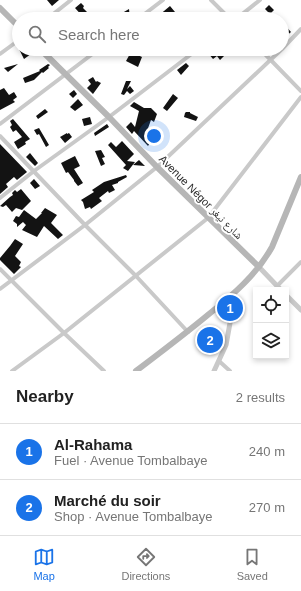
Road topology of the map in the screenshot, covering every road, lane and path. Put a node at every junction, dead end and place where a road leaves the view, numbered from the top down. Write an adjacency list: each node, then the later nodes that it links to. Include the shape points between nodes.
1 (71, 0): 6 (street)
2 (163, 0): 7 (street)
3 (212, 0): 8 (street)
4 (260, 0): 9 (street)
5 (0, 8): 10 (main road)
6 (56, 12)
7 (147, 12)
8 (223, 12)
9 (245, 12)
10 (12, 20)
11 (301, 29): 12 (street)
12 (289, 42)
13 (12, 45): 14 (street)
14 (0, 54)
15 (47, 56): 21 (main road, Avenue Négor شارع نيغر)
16 (90, 56): 21 (street)
17 (189, 56): 24 (street)
18 (267, 56): 20 (street)
19 (275, 56): 20 (street)
20 (271, 60): 22 (street); 27 (street)
21 (66, 74): 24 (main road, Avenue Négor شارع نيغر); 25 (street)
22 (301, 91)
23 (301, 97): 31 (street)
24 (109, 117): 27 (main road, Avenue Négor شارع نيغر); 28 (street)
25 (0, 124)
26 (0, 136): 28 (street)
27 (157, 167): 31 (main road, Avenue Négor شارع نيغر); 32 (street)
28 (34, 171): 30 (street); 32 (street)
29 (301, 177): 34 (main road, via 272,247)
30 (0, 198)
31 (208, 218): 34 (main road, Avenue Négor شارع نيغر); 36 (street)
32 (85, 225): 36 (street); 37 (street)
33 (301, 262): 39 (street)
34 (259, 267): 38 (street, Avenue Négor شارع نيغر); 41 (main road)
35 (0, 269): 37 (street)
36 (136, 276): 44 (street); 45 (street)
37 (11, 281): 40 (street); 45 (street)
38 (278, 287)
39 (280, 287)
40 (0, 289)
41 (230, 296): 44 (main road); 46 (street, via 230,323 226,345)
42 (289, 298): 43 (street)
43 (301, 310)
44 (188, 332): 49 (main road)
45 (64, 333): 47 (street); 48 (street)
46 (219, 360): 50 (street); 51 (street)
47 (12, 371)
48 (104, 371)
49 (136, 371)
50 (214, 371)
51 (230, 371)

